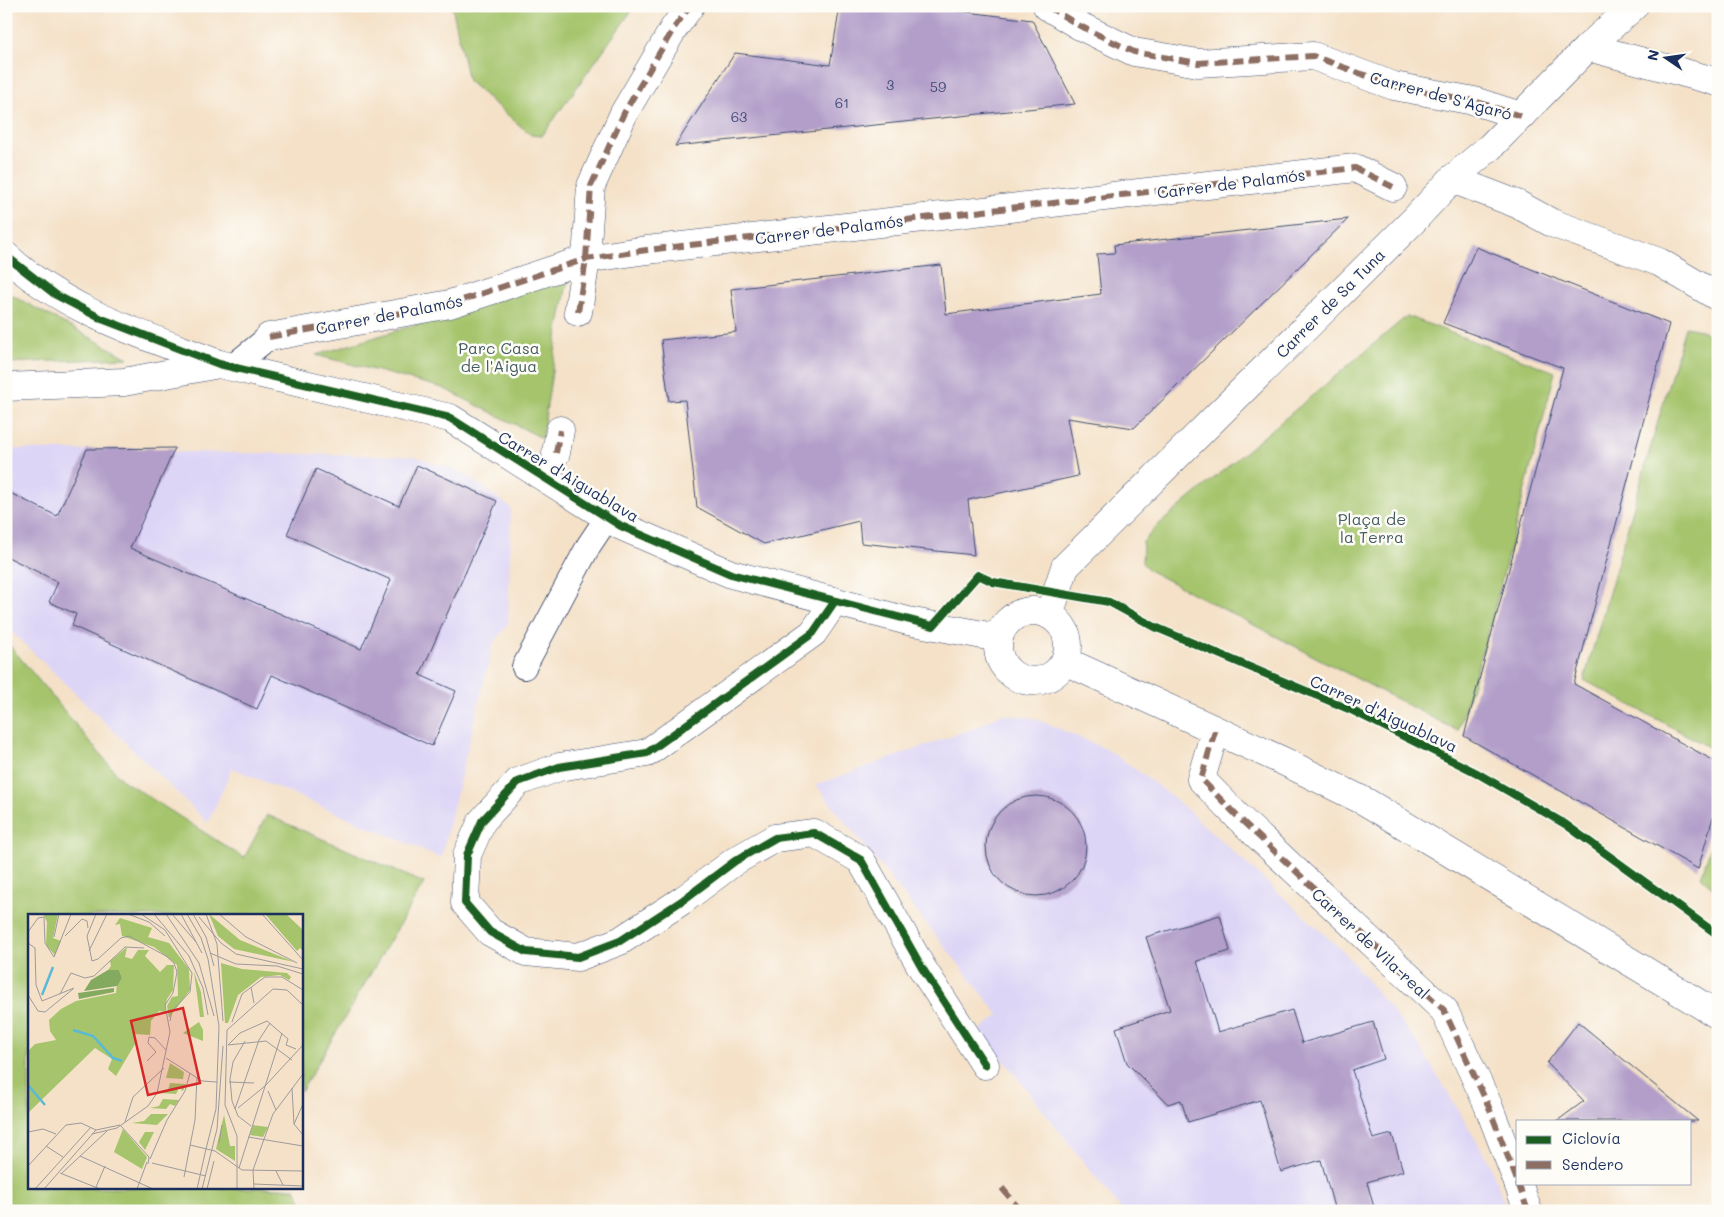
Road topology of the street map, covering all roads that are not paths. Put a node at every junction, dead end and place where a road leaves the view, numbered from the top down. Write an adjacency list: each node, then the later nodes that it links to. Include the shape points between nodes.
1 (690, 6): 10 (street, via 624,114 591,186)
2 (1048, 6): 6 (street, Carrer de S'Agaró, via 1080,26 1134,52 1198,63 1313,56 1394,86 1474,101)
3 (1634, 6): 4 (street, Carrer de Sa Tuna)
4 (1588, 47): 5 (street); 6 (street, Carrer de Sa Tuna)
5 (1718, 82)
6 (1521, 116): 7 (street, Carrer de Sa Tuna)
7 (1452, 178): 11 (street, via 1517,204 1552,223 1659,262); 18 (street, Carrer de Sa Tuna, via 1414,220 1065,567)
8 (1393, 187): 10 (street, Carrer de Palamós, via 1355,168)
9 (6, 256): 14 (street, via 63,299 102,319)
10 (586, 259): 12 (street); 13 (street, Carrer de Palamós, via 450,304)
11 (1718, 297)
12 (578, 312)
13 (269, 337): 14 (lane)
14 (226, 365): 15 (street, Carrer d'Aiguablava, via 124,382); 16 (street, Carrer d'Aiguablava, via 450,418)
15 (6, 387)
16 (607, 518): 17 (street, Carrer d'Aiguablava, via 731,574); 21 (lane, via 589,545)
17 (835, 601): 19 (street, Carrer d'Aiguablava, via 908,621); 24 (street, via 813,633 647,753 560,767 518,782 482,821 470,846 466,903 490,932 526,952 578,957 620,940 775,838 814,833 861,860 922,968)
18 (1049, 615): 19 (street, via 1028,611 1018,614 1009,620); 20 (street, via 1057,620 1068,640)
19 (1000, 638): 20 (street, via 998,650 1001,660 1017,677 1027,681 1049,678)
20 (1065, 661): 22 (street)
21 (524, 667)
22 (1215, 731): 23 (street, via 1366,802); 25 (street, Carrer de Vila-real, via 1201,779 1444,1010 1488,1105)
23 (1718, 1015)
24 (985, 1065)
25 (1516, 1178)
26 (1518, 1184): 27 (street, Carrer de Vila-real)
27 (1528, 1211)

